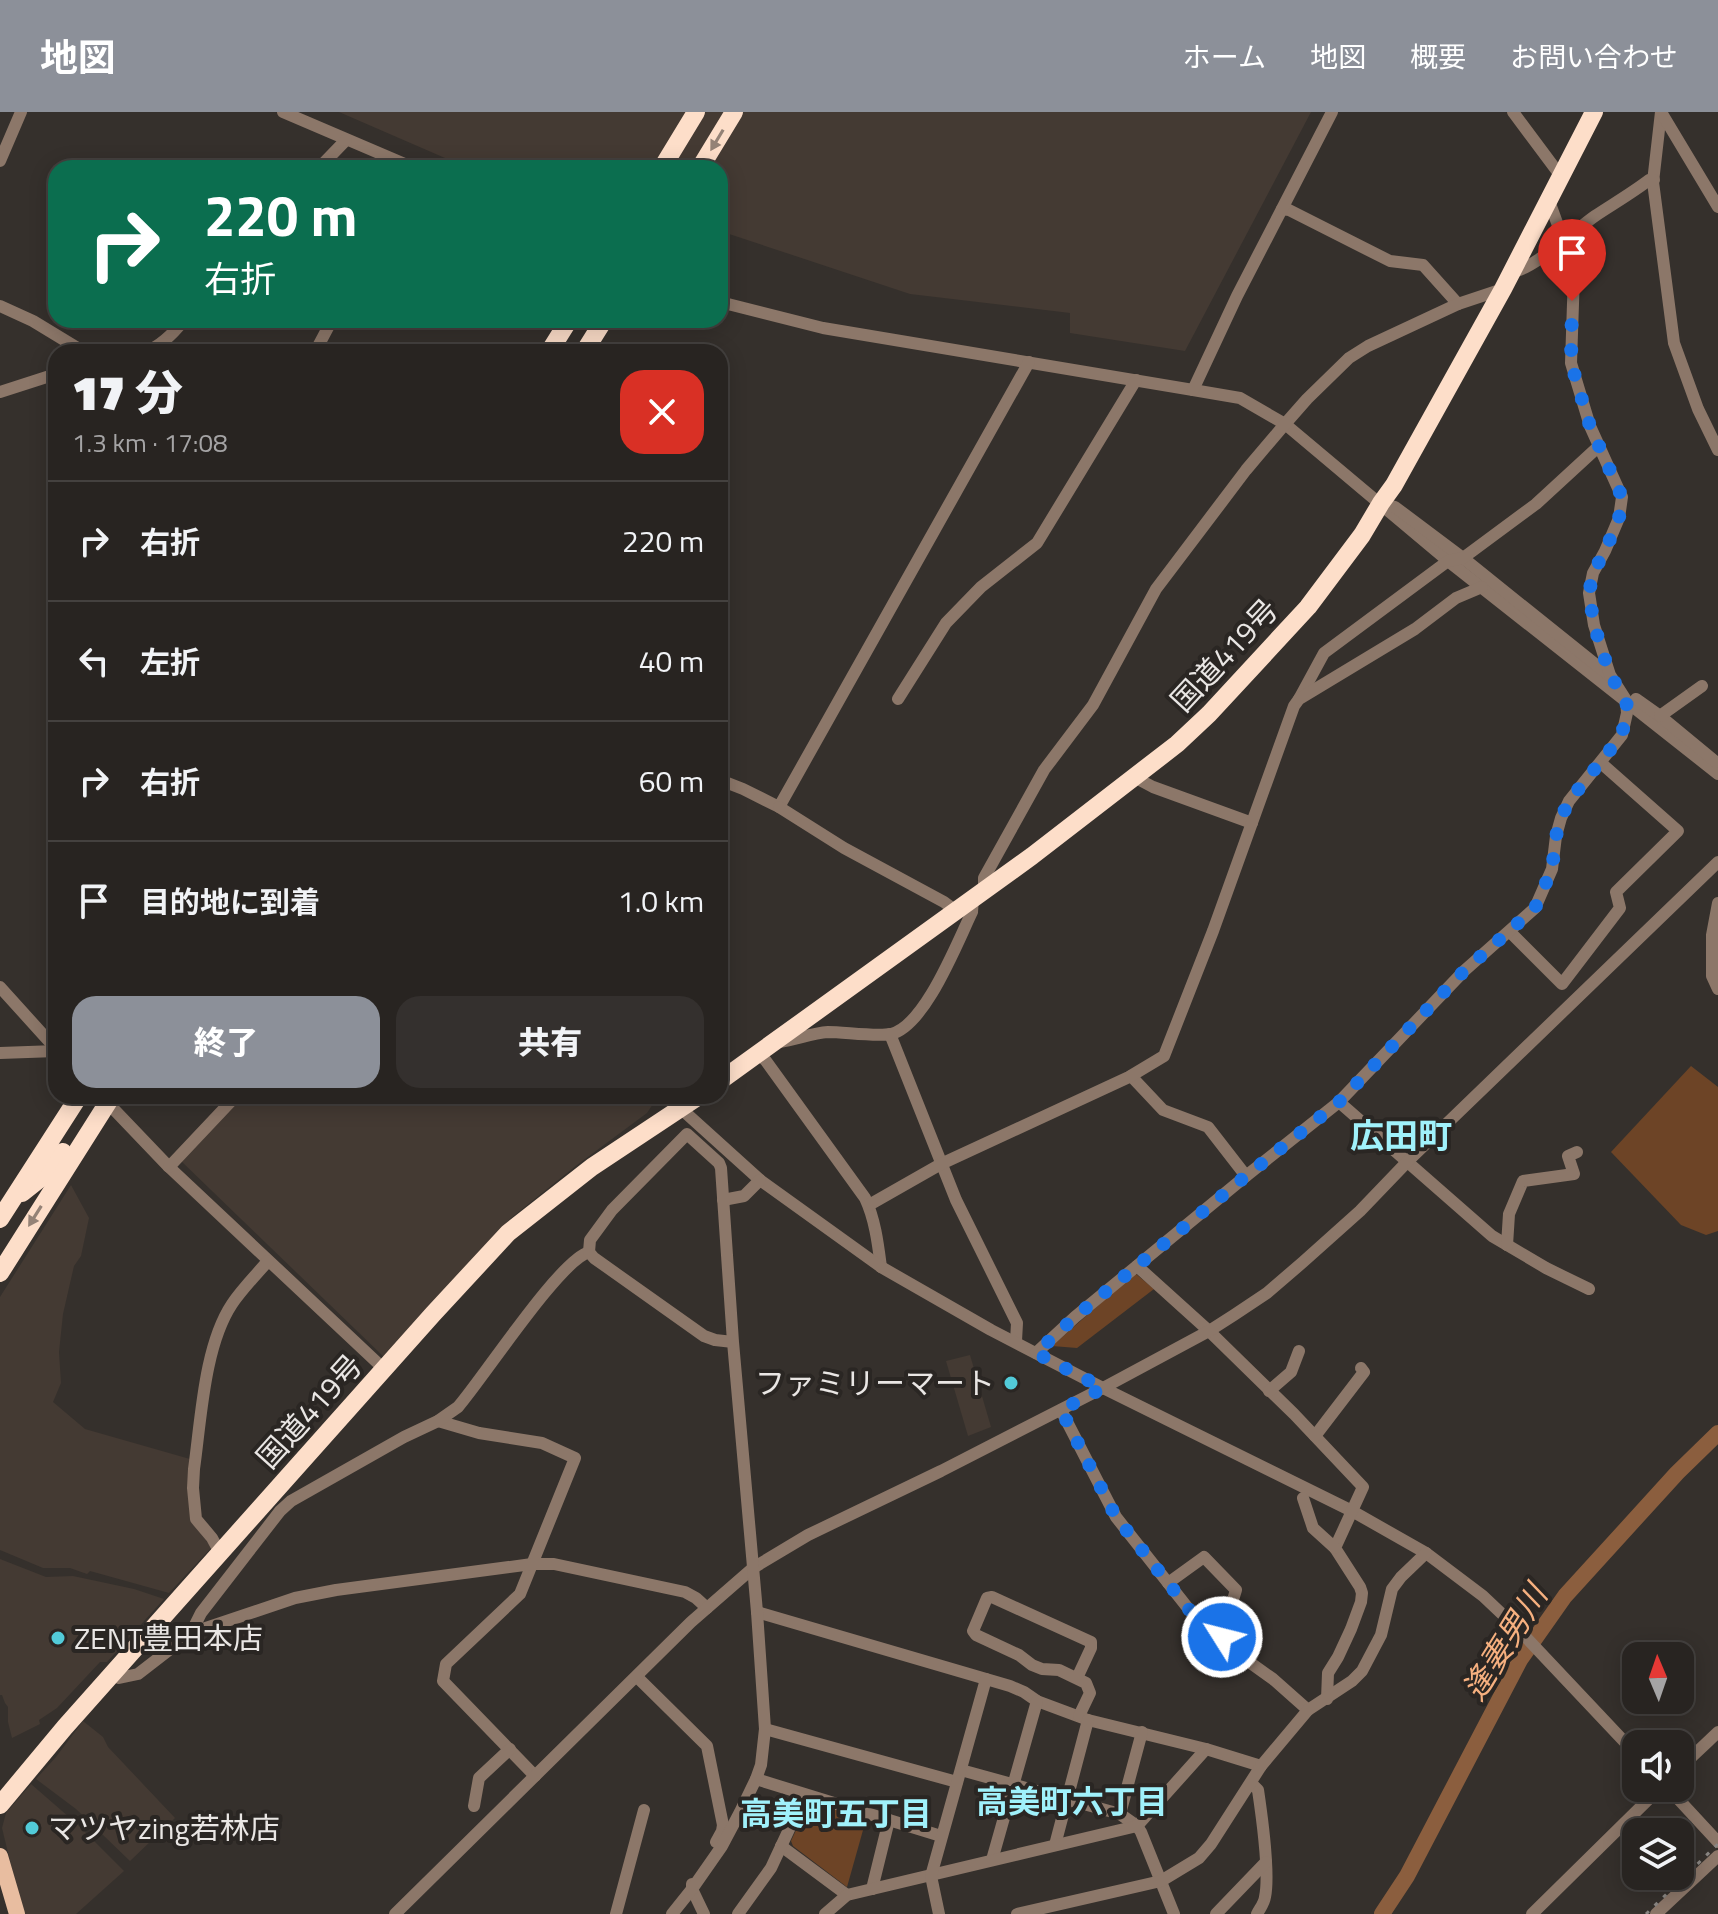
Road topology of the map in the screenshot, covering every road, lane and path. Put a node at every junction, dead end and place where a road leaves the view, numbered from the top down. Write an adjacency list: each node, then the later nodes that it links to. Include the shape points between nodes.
1 (21, 112): 14 (street)
2 (283, 112): 9 (street)
3 (696, 112): 12 (highway)
4 (734, 112): 13 (highway, one-way to 13)
5 (1332, 112): 19 (street)
6 (1513, 112): 15 (street)
7 (1594, 112): 15 (highway, 国道419号)
8 (1661, 112): 16 (street); 18 (street)
9 (346, 140): 10 (street); 11 (street)
10 (327, 160)
11 (395, 160)
12 (667, 160)
13 (705, 160)
14 (0, 161)
15 (1560, 175): 17 (highway, 国道419号)
16 (1654, 180): 20 (street); 35 (street, via 1674,343)
17 (1548, 198): 20 (street); 21 (highway, 国道419号)
18 (1718, 207)
19 (1282, 209): 23 (street, via 1390,261 1423,265); 31 (street)
20 (1563, 240): 21 (street); 34 (street, via 1574,274 1571,363)
21 (1507, 280): 23 (street); 36 (highway, 国道419号)
22 (728, 304): 28 (street, via 823,328)
23 (1458, 304): 33 (street, via 1349,358)
24 (0, 306): 26 (street)
25 (178, 328): 27 (street)
26 (71, 344)
27 (159, 344)
28 (1029, 362): 30 (street); 51 (street)
29 (48, 377): 32 (street)
30 (1136, 380): 31 (street); 42 (street, via 1037,543 946,623)
31 (1193, 390): 33 (street, via 1240,398)
32 (0, 392)
33 (1285, 424): 36 (street); 54 (street, via 1156,589 1093,705 1044,770)
34 (1598, 447): 37 (street, via 1536,504); 40 (street, via 1622,497 1589,593)
35 (1718, 450)
36 (1381, 503): 37 (street, via 1395,507); 38 (street); 49 (highway, 国道419号, via 1308,607 1209,714)
37 (1463, 558): 38 (street); 40 (street)
38 (1448, 561): 39 (street); 43 (street, via 1324,653)
39 (1482, 587): 43 (street, via 1456,598); 44 (street)
40 (1610, 675): 44 (street); 45 (street)
41 (1702, 686): 45 (street)
42 (898, 699)
43 (1299, 699): 52 (street)
44 (1626, 700): 46 (street, via 1622,735); 48 (street)
45 (1660, 716): 47 (street)
46 (1601, 763): 57 (street, via 1561,818 1552,869 1535,908); 57 (street, via 1678,831 1616,892 1620,908 1562,984)
47 (1718, 764)
48 (1718, 774)
49 (1136, 778): 52 (street); 54 (highway, 国道419号)
50 (728, 783): 51 (street)
51 (779, 807): 56 (street)
52 (1252, 823): 67 (street, via 1168,1048)
53 (1717, 865): 77 (street)
54 (978, 894): 56 (highway, 国道419号); 61 (street, via 926,1004 906,1026)
55 (1718, 903): 58 (street)
56 (956, 911): 63 (highway, 国道419号)
57 (1510, 932): 68 (street, via 1464,971)
58 (1715, 935): 60 (street, via 1712,976)
59 (0, 987): 62 (street)
60 (1718, 989)
61 (890, 1034): 63 (street, via 813,1033); 78 (street)
62 (48, 1041)
63 (766, 1048): 66 (highway, 国道419号); 84 (street, via 775,1073)
64 (48, 1050): 65 (street)
65 (0, 1053)
66 (728, 1075)
67 (1131, 1076): 78 (street); 80 (street, via 1163,1110 1208,1127)
68 (1339, 1102): 77 (street); 80 (street)
69 (74, 1104): 83 (highway)
70 (101, 1104): 83 (highway, via 46,1174)
71 (102, 1104): 91 (highway, one-way to 91)
72 (111, 1104): 79 (street)
73 (228, 1104): 79 (street)
74 (673, 1104): 99 (highway, 国道419号, via 508,1233)
75 (675, 1104): 81 (street)
76 (1577, 1152): 86 (street, via 1568,1156 1574,1174 1523,1181 1509,1214)
77 (1408, 1161): 86 (street); 93 (street, via 1291,1273)
78 (941, 1164): 84 (street); 94 (street, via 1017,1323)
79 (169, 1167): 88 (street)
80 (1246, 1176): 89 (street)
81 (760, 1180): 82 (street, via 744,1196); 90 (street)
82 (723, 1200): 87 (street, via 719,1163 687,1134 612,1210 590,1240); 95 (street)
83 (11, 1203): 85 (highway)
84 (869, 1205): 90 (street)
85 (0, 1219)
86 (1507, 1245): 92 (street)
87 (589, 1252): 95 (street, via 704,1336); 103 (street, via 559,1276 469,1395)
88 (268, 1261): 99 (street); 108 (street, via 230,1306 211,1355 194,1504 196,1519)
89 (1137, 1266): 93 (street); 97 (street)
90 (881, 1267): 94 (street)
91 (0, 1273)
92 (1589, 1289)
93 (1209, 1331): 100 (street); 101 (street)
94 (1016, 1341): 97 (street)
95 (733, 1342): 111 (street)
96 (1299, 1351): 101 (street, via 1291,1372)
97 (1036, 1353): 100 (street)
98 (1361, 1368): 104 (street, via 1364,1372)
99 (384, 1369): 108 (highway, 国道419号)
100 (1103, 1388): 102 (street); 106 (street)
101 (1269, 1391): 104 (street)
102 (1061, 1410): 111 (street, via 808,1535); 112 (street, via 1116,1517)
103 (438, 1421): 110 (street, via 542,1443 575,1458); 115 (street, via 291,1501 201,1613)
104 (1315, 1436): 106 (street, via 1363,1487)
105 (1303, 1498): 107 (street, via 1313,1528)
106 (1352, 1511): 107 (street); 109 (street)
107 (1335, 1548): 121 (street, via 1362,1593 1328,1673)
108 (220, 1553): 117 (highway, 国道419号)
109 (1426, 1553): 121 (street, via 1392,1589 1381,1635 1362,1671); 128 (street, via 1521,1632)
110 (532, 1564): 113 (street, via 685,1592); 115 (street, via 295,1598); 129 (street, via 520,1594 446,1664 443,1681)
111 (753, 1568): 113 (street); 114 (street)
112 (1168, 1583): 116 (street); 116 (street, via 1204,1557 1236,1590)
113 (707, 1608): 118 (street)
114 (757, 1612): 120 (street); 125 (street)
115 (191, 1633): 117 (street, via 138,1674)
116 (1220, 1642): 123 (street)
117 (114, 1674): 142 (highway, 国道419号)
118 (637, 1677): 133 (street); 158 (street, via 707,1746 723,1825 692,1876)
119 (1077, 1678): 119 (street, via 1032,1665 976,1635 973,1631 987,1598 1091,1642); 124 (street, via 1090,1693)
120 (986, 1679): 122 (street); 134 (street)
121 (1327, 1699): 123 (street)
122 (1037, 1701): 124 (street); 137 (street)
123 (1308, 1710): 132 (street)
124 (1083, 1718): 126 (street); 139 (street)
125 (765, 1729): 134 (street); 135 (street)
126 (1142, 1732): 130 (street); 145 (street)
127 (1718, 1732): 131 (street)
128 (1622, 1739)
129 (510, 1749): 133 (street); 143 (street, via 479,1778)
130 (1206, 1749): 132 (street); 147 (street)
131 (1694, 1755)
132 (1261, 1766): 136 (street)
133 (535, 1776): 162 (street)
134 (959, 1776): 137 (street); 148 (street)
135 (756, 1779): 138 (street); 158 (street, via 730,1832)
136 (1251, 1783): 155 (street, via 1258,1790); 157 (street, via 1199,1858)
137 (1012, 1785): 139 (street); 154 (street)
138 (805, 1795): 146 (street); 151 (street)
139 (1066, 1799): 145 (street); 150 (street)
140 (1646, 1802): 173 (street)
141 (1681, 1802): 149 (street)
142 (0, 1805)
143 (474, 1806)
144 (644, 1810): 163 (street)
145 (1120, 1814): 147 (street)
146 (889, 1820): 148 (street); 159 (street)
147 (1137, 1826): 150 (street); 157 (street)
148 (941, 1836): 156 (street)
149 (1718, 1842)
150 (1055, 1845): 154 (street)
151 (781, 1846): 160 (street); 166 (street)
152 (0, 1856): 161 (main road)
153 (1718, 1856): 174 (street)
154 (992, 1860): 156 (street)
155 (1266, 1862): 171 (street); 172 (street, via 1265,1902)
156 (931, 1876): 159 (street); 168 (street)
157 (1161, 1881): 169 (street); 170 (street)
158 (692, 1889): 164 (street); 165 (street)
159 (872, 1889): 160 (street)
160 (847, 1895): 167 (street)
161 (17, 1914)
162 (395, 1914)
163 (616, 1914)
164 (672, 1914)
165 (704, 1914)
166 (738, 1914)
167 (825, 1914)
168 (939, 1914)
169 (1017, 1914)
170 (1174, 1914)
171 (1216, 1914)
172 (1257, 1914)
173 (1532, 1914)
174 (1656, 1914)

